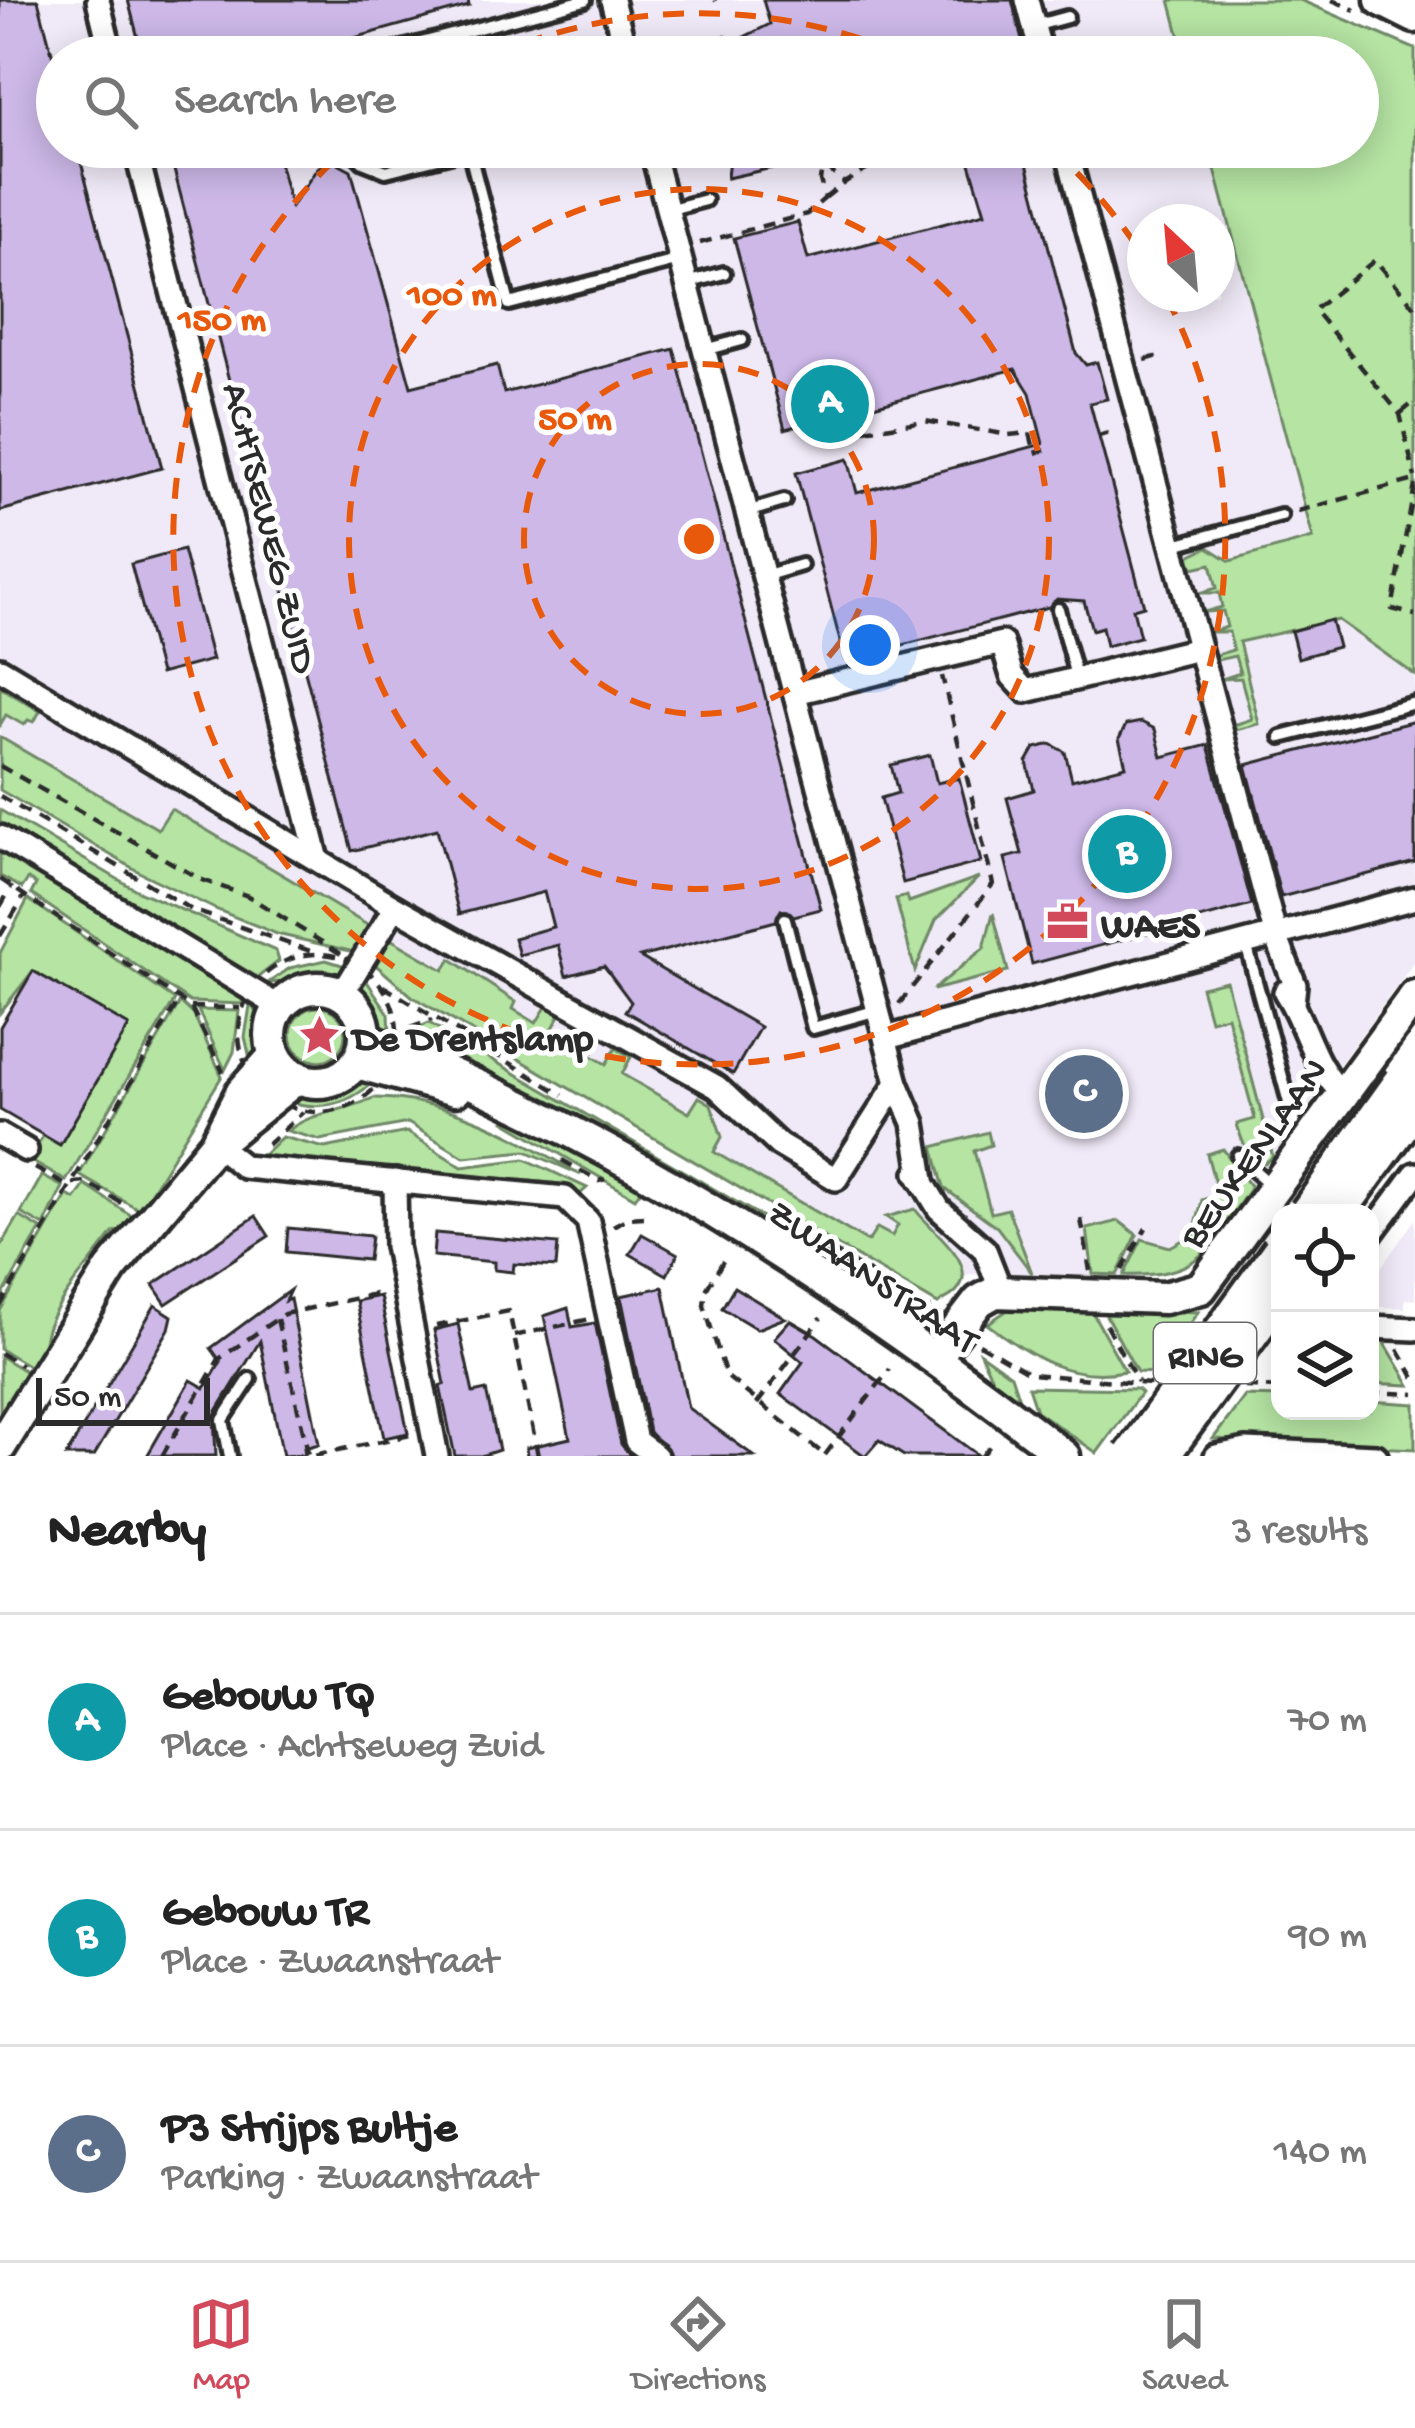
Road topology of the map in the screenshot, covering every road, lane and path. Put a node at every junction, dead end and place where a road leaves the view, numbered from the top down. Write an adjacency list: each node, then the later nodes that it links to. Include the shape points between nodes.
1 (98, 0): 9 (street)
2 (585, 0): 10 (lane)
3 (612, 0): 11 (street)
4 (1028, 0): 8 (street)
5 (1381, 0): 7 (street)
6 (1067, 17): 8 (lane)
7 (1415, 17)
8 (1034, 26): 12 (street)
9 (107, 36)
10 (448, 36)
11 (621, 36)
12 (1037, 36)
13 (140, 168): 55 (street, ACHTSEWEG ZUID)
14 (480, 168): 24 (lane, via 509,304)
15 (657, 168): 23 (street)
16 (825, 168): 21 (path)
17 (828, 168): 20 (path)
18 (869, 168): 20 (path)
19 (1072, 168): 40 (street)
20 (844, 183): 21 (path)
21 (825, 199): 24 (path, via 807,214)
22 (705, 200): 23 (lane)
23 (668, 210): 24 (street)
24 (679, 254): 26 (street)
25 (724, 273): 26 (lane)
26 (686, 283): 29 (street)
27 (1415, 307): 31 (path, via 1375,260 1314,310)
28 (742, 340): 29 (lane)
29 (704, 350): 38 (street)
30 (1415, 401): 31 (path)
31 (1400, 414): 36 (path)
32 (845, 427): 35 (path, via 934,421 1030,434 1035,453)
33 (1108, 433): 34 (path)
34 (1099, 436)
35 (1045, 450)
36 (1415, 481): 39 (path); 44 (path, via 1393,610)
37 (784, 501): 38 (lane)
38 (747, 512): 42 (street)
39 (1281, 516): 40 (lane)
40 (1171, 546): 45 (street)
41 (801, 565): 42 (lane)
42 (764, 576): 49 (street)
43 (1058, 609): 48 (lane)
44 (1415, 614)
45 (1198, 649): 48 (street); 63 (street)
46 (938, 659): 48 (street, via 1002,643 1022,689); 49 (street); 74 (path, via 993,884)
47 (0, 669): 55 (street)
48 (1077, 680)
49 (795, 693): 74 (street)
50 (1415, 704): 51 (lane)
51 (1281, 737)
52 (0, 766): 67 (path, via 202,880 248,896)
53 (0, 796): 66 (path, via 192,910)
54 (0, 837): 73 (street)
55 (317, 856): 61 (street)
56 (0, 879): 57 (path)
57 (12, 886): 58 (path); 60 (path)
58 (25, 894): 64 (path); 70 (path)
59 (1415, 898): 63 (street)
60 (0, 907)
61 (395, 907): 68 (street); 80 (street, via 716,1087 779,1145 836,1179)
62 (785, 919): 74 (lane, via 813,1028)
63 (1274, 933): 65 (street); 83 (street, via 1295,986 1301,1032)
64 (0, 936)
65 (1245, 941): 75 (street); 84 (lane)
66 (315, 952)
67 (346, 958)
68 (342, 994): 73 (street, via 316,988); 77 (street, via 360,1013)
69 (1415, 996): 83 (street, BEUKENLAAN)
70 (180, 998): 71 (path); 94 (path)
71 (191, 1006): 72 (path); 78 (path)
72 (245, 1007)
73 (280, 1007): 76 (street, via 271,1031)
74 (888, 1007): 75 (street)
75 (886, 1038): 80 (street)
76 (275, 1055): 79 (street); 87 (street, via 241,1093)
77 (365, 1064): 79 (street, via 336,1079); 82 (path); 85 (path, via 334,1111 303,1112); 91 (street, ZWAANSTRAAT, via 496,1099)
78 (226, 1076)
79 (298, 1078): 87 (street)
80 (897, 1083): 110 (street, via 929,1198 985,1250)
81 (1409, 1094): 96 (main road, BEUKENLAAN, bridge); 97 (main road, BEUKENLAAN, bridge)
82 (394, 1095)
83 (1344, 1095): 95 (street, BEUKENLAAN)
84 (1294, 1121)
85 (281, 1131)
86 (0, 1135): 88 (street)
87 (215, 1144): 93 (street, via 244,1167); 139 (street, via 111,1269)
88 (26, 1150): 94 (path, via 27,1163)
89 (1238, 1156): 95 (lane)
90 (558, 1158): 91 (path, via 599,1181)
91 (634, 1169): 125 (street, ZWAANSTRAAT)
92 (1415, 1174): 101 (street)
93 (395, 1181): 143 (street, via 396,1246); 145 (street, via 565,1198 578,1207 588,1221 636,1441)
94 (71, 1184): 98 (path, via 85,1182); 111 (path)
95 (1276, 1189): 106 (street, BEUKENLAAN)
96 (1315, 1204)
97 (1344, 1204)
98 (137, 1212)
99 (646, 1217): 103 (path, via 622,1220)
100 (1081, 1220): 108 (path)
101 (1379, 1223)
102 (1146, 1228): 107 (path)
103 (606, 1235)
104 (723, 1261): 136 (path, via 706,1290 707,1322 726,1376)
105 (1271, 1262): 148 (main road, BEUKENLAAN / RING, bridge)
106 (1212, 1279): 110 (street, BEUKENLAAN, via 1164,1298); 114 (street)
107 (1117, 1281)
108 (1091, 1283)
109 (388, 1291): 116 (path)
110 (1001, 1291): 125 (street, via 980,1301)
111 (0, 1306)
112 (1271, 1306): 149 (main road, RING, bridge)
113 (1096, 1308): 131 (path)
114 (1271, 1315)
115 (821, 1318): 136 (path)
116 (277, 1319): 137 (path, via 309,1456); 141 (path, via 219,1359)
117 (592, 1319): 121 (path)
118 (1379, 1327): 120 (street)
119 (426, 1328): 121 (path, via 509,1311)
120 (1415, 1329)
121 (514, 1336): 144 (path)
122 (1393, 1339): 129 (path)
123 (981, 1345): 128 (path, ZWAANSTRAAT, via 1016,1370)
124 (0, 1353): 127 (path)
125 (935, 1358): 147 (street, ZWAANSTRAAT)
126 (892, 1369): 140 (path)
127 (32, 1371)
128 (1072, 1378)
129 (1415, 1378)
130 (250, 1379): 142 (lane, via 223,1420)
131 (1138, 1382)
132 (1237, 1387): 133 (path)
133 (1271, 1388)
134 (1379, 1392): 135 (path)
135 (1415, 1394)
136 (757, 1404): 140 (path)
137 (417, 1434)
138 (992, 1444): 146 (path)
139 (0, 1447)
140 (822, 1455)
141 (162, 1456)
142 (230, 1456)
143 (437, 1456)
144 (538, 1456)
145 (656, 1456)
146 (982, 1456)
147 (1064, 1456)
148 (1131, 1456)
149 (1162, 1456)
150 (1216, 1456): 151 (street)
151 (1376, 1456)

